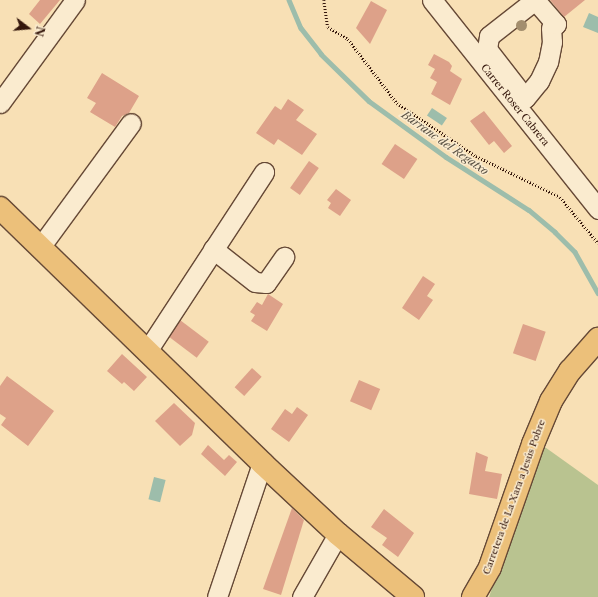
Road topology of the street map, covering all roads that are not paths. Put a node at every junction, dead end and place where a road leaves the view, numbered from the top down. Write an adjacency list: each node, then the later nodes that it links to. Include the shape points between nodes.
1 (75, 0): 6 (street)
2 (432, 0): 4 (street, Carrer Roser Cabrera)
3 (518, 0): 4 (street)
4 (466, 43): 9 (street, Carrer Roser Cabrera)
5 (487, 49): 5 (street, via 525,98 539,81 548,62 552,42 551,28 556,24 535,0 489,36)
6 (0, 103)
7 (131, 123): 11 (street)
8 (264, 172): 12 (street)
9 (597, 204)
10 (0, 208): 11 (main road)
11 (41, 246): 15 (main road)
12 (213, 249): 13 (street, via 255,282 266,283); 15 (street)
13 (284, 258)
14 (594, 344): 21 (main road, Carretera de La Xara a Jesús Pobre, via 570,371 545,414 490,567)
15 (147, 350): 16 (main road)
16 (262, 463): 17 (main road); 18 (street)
17 (338, 534): 19 (street); 20 (main road)
18 (217, 597)
19 (302, 597)
20 (413, 597)
21 (473, 597)

